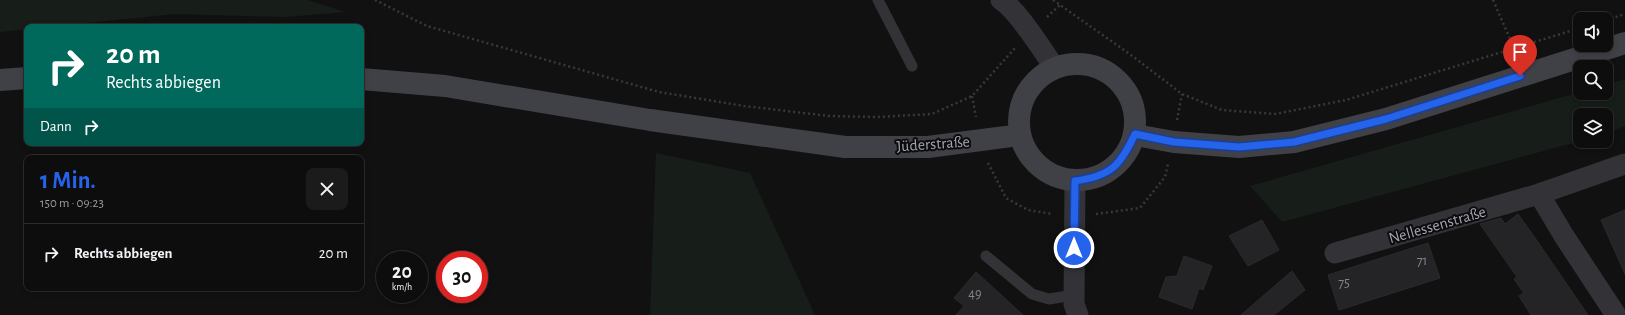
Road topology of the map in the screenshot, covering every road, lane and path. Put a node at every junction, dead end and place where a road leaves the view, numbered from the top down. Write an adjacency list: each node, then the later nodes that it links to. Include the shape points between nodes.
1 (376, 0): 10 (path, via 427,26 659,92 829,116 932,114 972,96)
2 (878, 0): 13 (lane)
3 (1000, 0): 10 (street, via 1006,3)
4 (1053, 0): 6 (path)
5 (1493, 0): 12 (path)
6 (1060, 5): 10 (path); 12 (path, via 1182,94 1222,110 1275,114 1346,100)
7 (1625, 14): 8 (path)
8 (1613, 18)
9 (1573, 30): 12 (path)
10 (1031, 33): 14 (street)
11 (1625, 43): 18 (main road, via 1386,119 1294,142 1239,147 1174,142)
12 (1514, 48)
13 (912, 66)
14 (1054, 68): 18 (main road, via 1072,64 1090,65 1107,72 1121,84 1131,99); 19 (main road, via 1040,76 1027,93 1019,119)
15 (24, 78): 17 (main road)
16 (364, 79): 19 (main road, Jüderstraße, via 445,86 650,120 845,147 928,147)
17 (0, 80)
18 (1135, 134): 21 (main road, via 1126,153 1113,168 1095,178)
19 (1020, 135): 21 (main road, via 1029,155 1044,171)
20 (1625, 164): 22 (street, Nellessenstraße)
21 (1075, 181): 25 (street)
22 (1539, 194): 23 (street, Nellessenstraße); 26 (street)
23 (1335, 253)
24 (986, 256): 25 (lane, via 1032,294)
25 (1076, 305)
26 (1616, 315)

